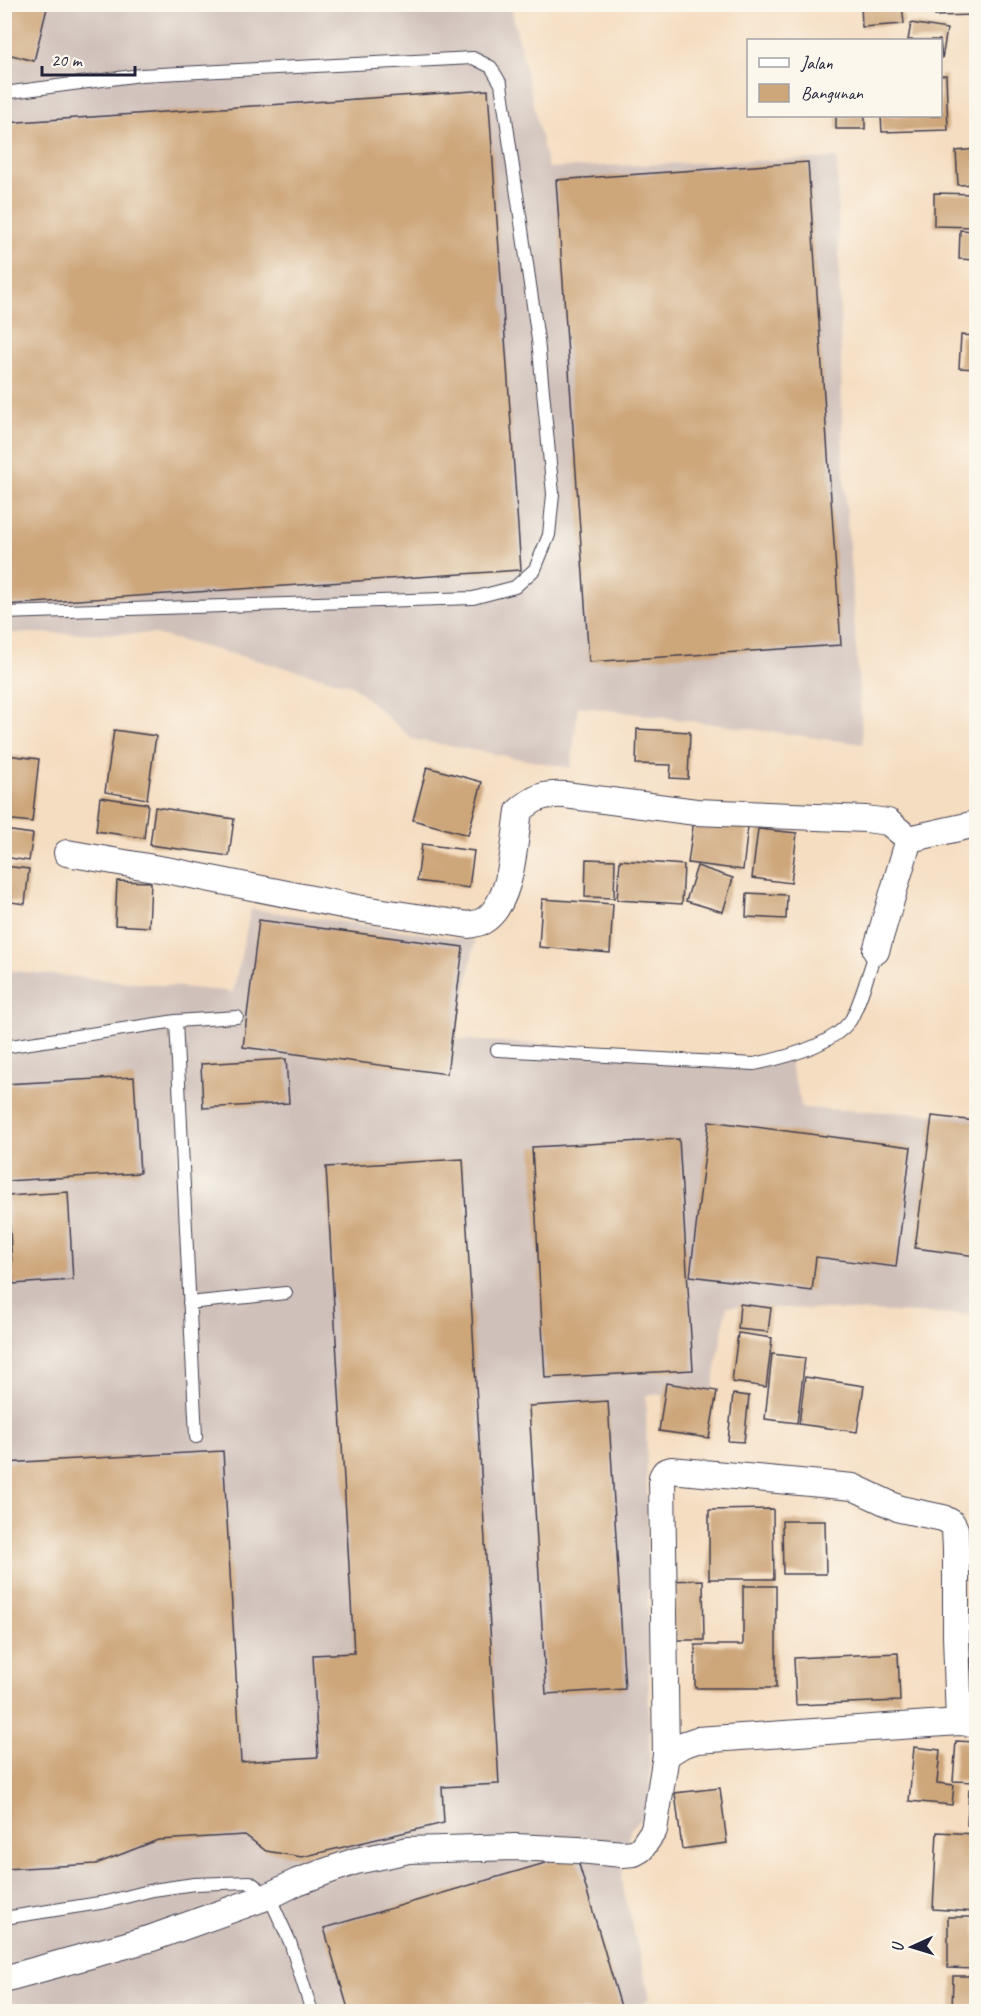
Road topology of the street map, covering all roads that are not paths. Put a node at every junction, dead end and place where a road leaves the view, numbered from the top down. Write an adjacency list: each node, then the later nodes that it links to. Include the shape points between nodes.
1 (4, 93): 2 (lane, via 141,75 431,59 483,61 501,84 538,340 553,494 549,535 535,569 515,587 473,598)
2 (4, 613)
3 (976, 824): 4 (street)
4 (909, 839): 5 (street, via 888,822 866,819 696,812 549,795 533,799 519,811 508,880 500,902 492,914 469,925 357,908); 6 (street)
5 (67, 853)
6 (876, 951): 10 (lane, via 851,1019 839,1033 772,1060 754,1064)
7 (237, 1017): 8 (lane)
8 (176, 1021): 9 (lane); 12 (lane)
9 (4, 1047)
10 (496, 1050)
11 (286, 1293): 12 (lane)
12 (189, 1303): 13 (lane)
13 (196, 1437)
14 (966, 1550): 15 (street, via 956,1636); 16 (street, via 948,1521 900,1509 853,1487 665,1472 662,1477)
15 (968, 1722): 16 (street, via 697,1740)
16 (666, 1755): 17 (street, via 654,1830 634,1853 515,1847 408,1850 356,1861)
17 (269, 1896): 18 (lane, via 250,1882 216,1882); 19 (street, via 152,1938); 20 (lane, via 290,1942)
18 (4, 1918)
19 (4, 1979)
20 (312, 2012)

